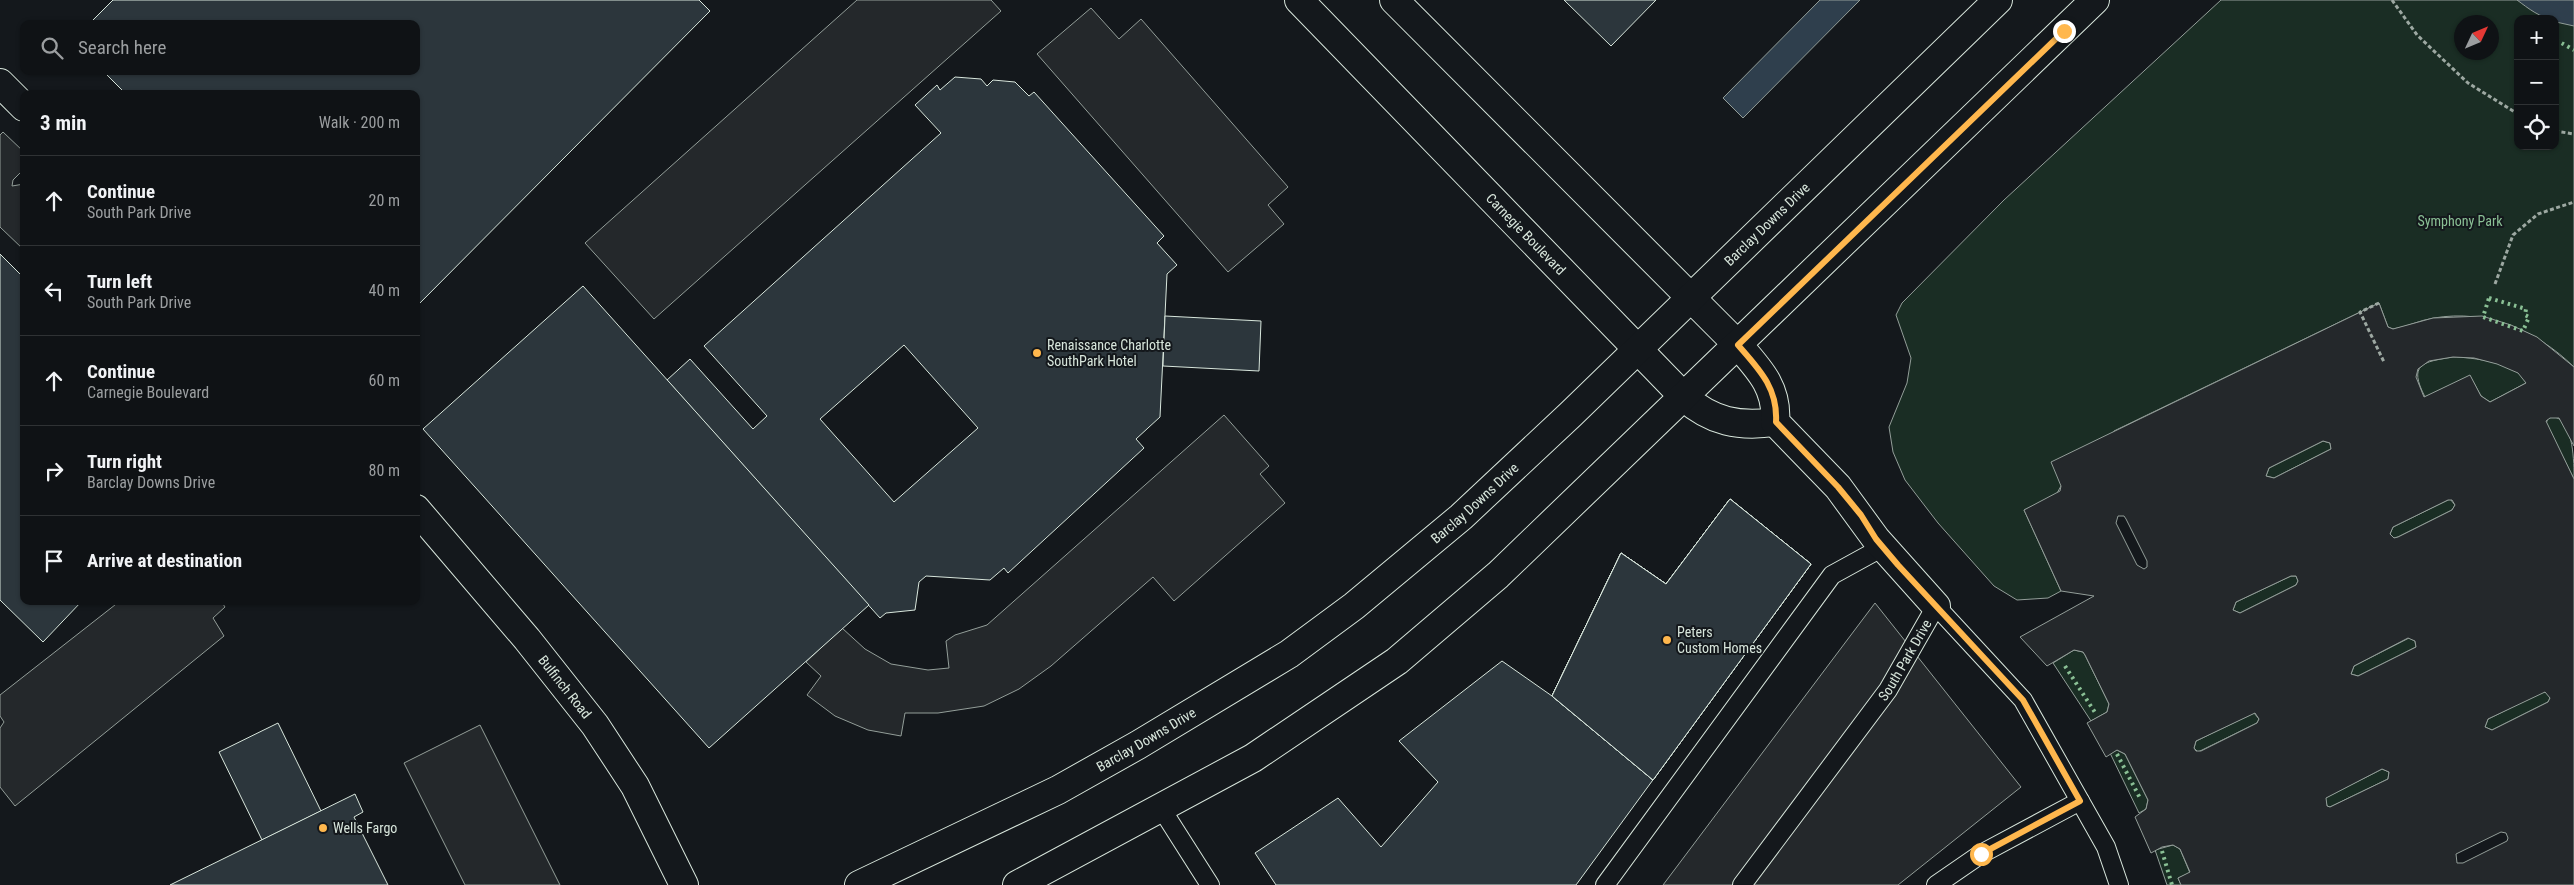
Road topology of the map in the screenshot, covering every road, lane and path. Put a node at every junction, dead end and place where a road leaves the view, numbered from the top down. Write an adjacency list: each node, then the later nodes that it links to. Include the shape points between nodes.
1 (1299, 0): 16 (street, Carnegie Boulevard)
2 (1394, 0): 13 (street)
3 (1998, 0): 13 (street, Barclay Downs Drive)
4 (2095, 0): 15 (street)
5 (2392, 0): 8 (path, via 2417,35 2468,83)
6 (0, 83): 7 (street)
7 (20, 103)
8 (2514, 112)
9 (2559, 132): 10 (path)
10 (2574, 134)
11 (2574, 202): 12 (path, via 2538,214 2513,235)
12 (2495, 284)
13 (1692, 297): 15 (street); 16 (street, Barclay Downs Drive)
14 (2379, 303): 17 (path, via 2360,312)
15 (1738, 345): 18 (street); 19 (street, via 1759,369 1771,390)
16 (1639, 348): 18 (street, Carnegie Boulevard); 26 (street, Barclay Downs Drive, via 1461,517 1354,606 1289,654 1058,790)
17 (2384, 362)
18 (1684, 397): 19 (street, Carnegie Boulevard, via 1704,412 1744,425); 24 (street, via 1498,575 1397,661 1252,758)
19 (1776, 422): 21 (street, via 1852,504)
20 (420, 514): 25 (street, Bulfinch Road, via 528,639 595,725 635,786)
21 (1883, 547): 22 (street); 29 (lane, via 1832,575)
22 (1936, 606): 23 (lane, South Park Drive, via 2023,700); 30 (lane, South Park Drive, via 1888,690)
23 (2080, 801): 31 (lane, via 1981,854); 32 (lane, South Park Drive, via 2106,847)
24 (1161, 808): 27 (street); 28 (lane)
25 (684, 885)
26 (859, 885)
27 (1017, 885)
28 (1210, 885)
29 (1605, 885)
30 (1742, 885)
31 (1936, 885)
32 (2119, 885)

